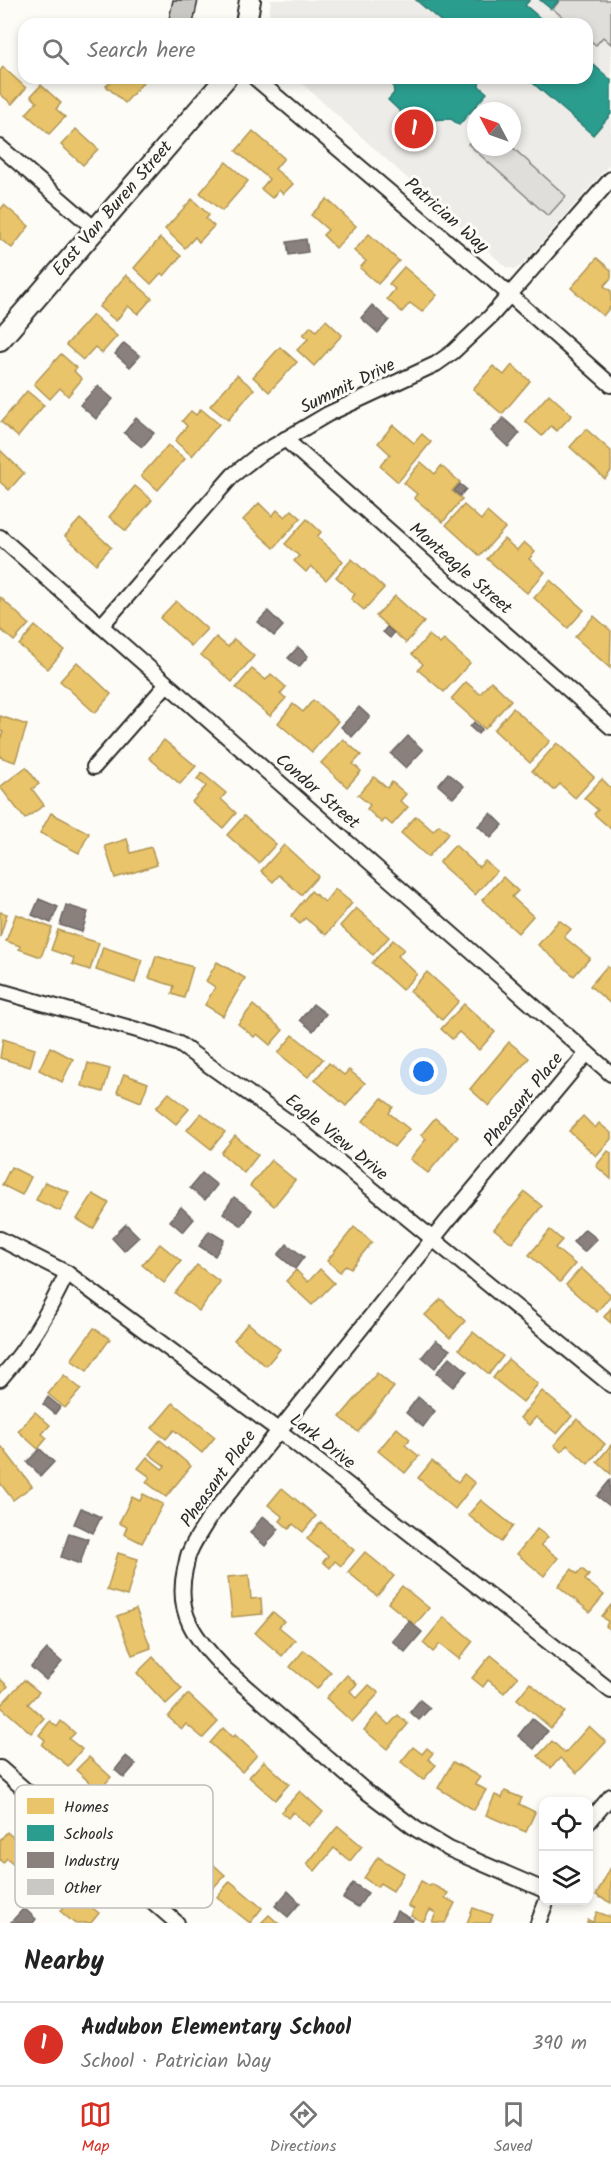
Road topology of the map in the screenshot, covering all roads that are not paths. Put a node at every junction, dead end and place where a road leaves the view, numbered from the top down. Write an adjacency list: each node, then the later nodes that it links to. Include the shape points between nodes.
1 (250, 0): 2 (street)
2 (247, 18)
3 (221, 84): 7 (street, East Van Buren Street)
4 (262, 84): 8 (street, Patrician Way)
5 (0, 147): 7 (street)
6 (611, 179): 8 (street, Summit Drive)
7 (95, 229): 9 (street, East Van Buren Street)
8 (510, 296): 10 (street, Patrician Way); 11 (street, Summit Drive, via 470,338 436,364 328,414)
9 (0, 340)
10 (611, 385)
11 (285, 439): 13 (street, Summit Drive, via 233,475); 15 (street, Monteagle Street)
12 (0, 537): 13 (street, Condor Street)
13 (101, 626): 14 (street, Condor Street)
14 (167, 684): 16 (street); 18 (street, Condor Street)
15 (611, 727)
16 (94, 767)
17 (0, 991): 21 (street, Eagle View Drive, via 179,1044 300,1130)
18 (587, 1053): 19 (street, Condor Street); 21 (street, Pheasant Place)
19 (611, 1074)
20 (0, 1239): 22 (street, Lark Drive)
21 (434, 1240): 24 (street, Eagle View Drive); 25 (street, Pheasant Place)
22 (67, 1273): 23 (street, via 24,1352); 25 (street, Lark Drive)
23 (0, 1378)
24 (611, 1385)
25 (278, 1430): 26 (street, Lark Drive); 31 (street, Pheasant Place, via 209,1518 189,1552 182,1582 183,1607 192,1630 225,1669 389,1810 449,1849)
26 (611, 1691)
27 (0, 1768): 28 (street)
28 (19, 1785)
29 (611, 1796): 30 (street)
30 (593, 1817)
31 (539, 1888)
32 (545, 1905): 35 (street)
33 (160, 1908): 34 (street)
34 (177, 1923)
35 (538, 1923)

